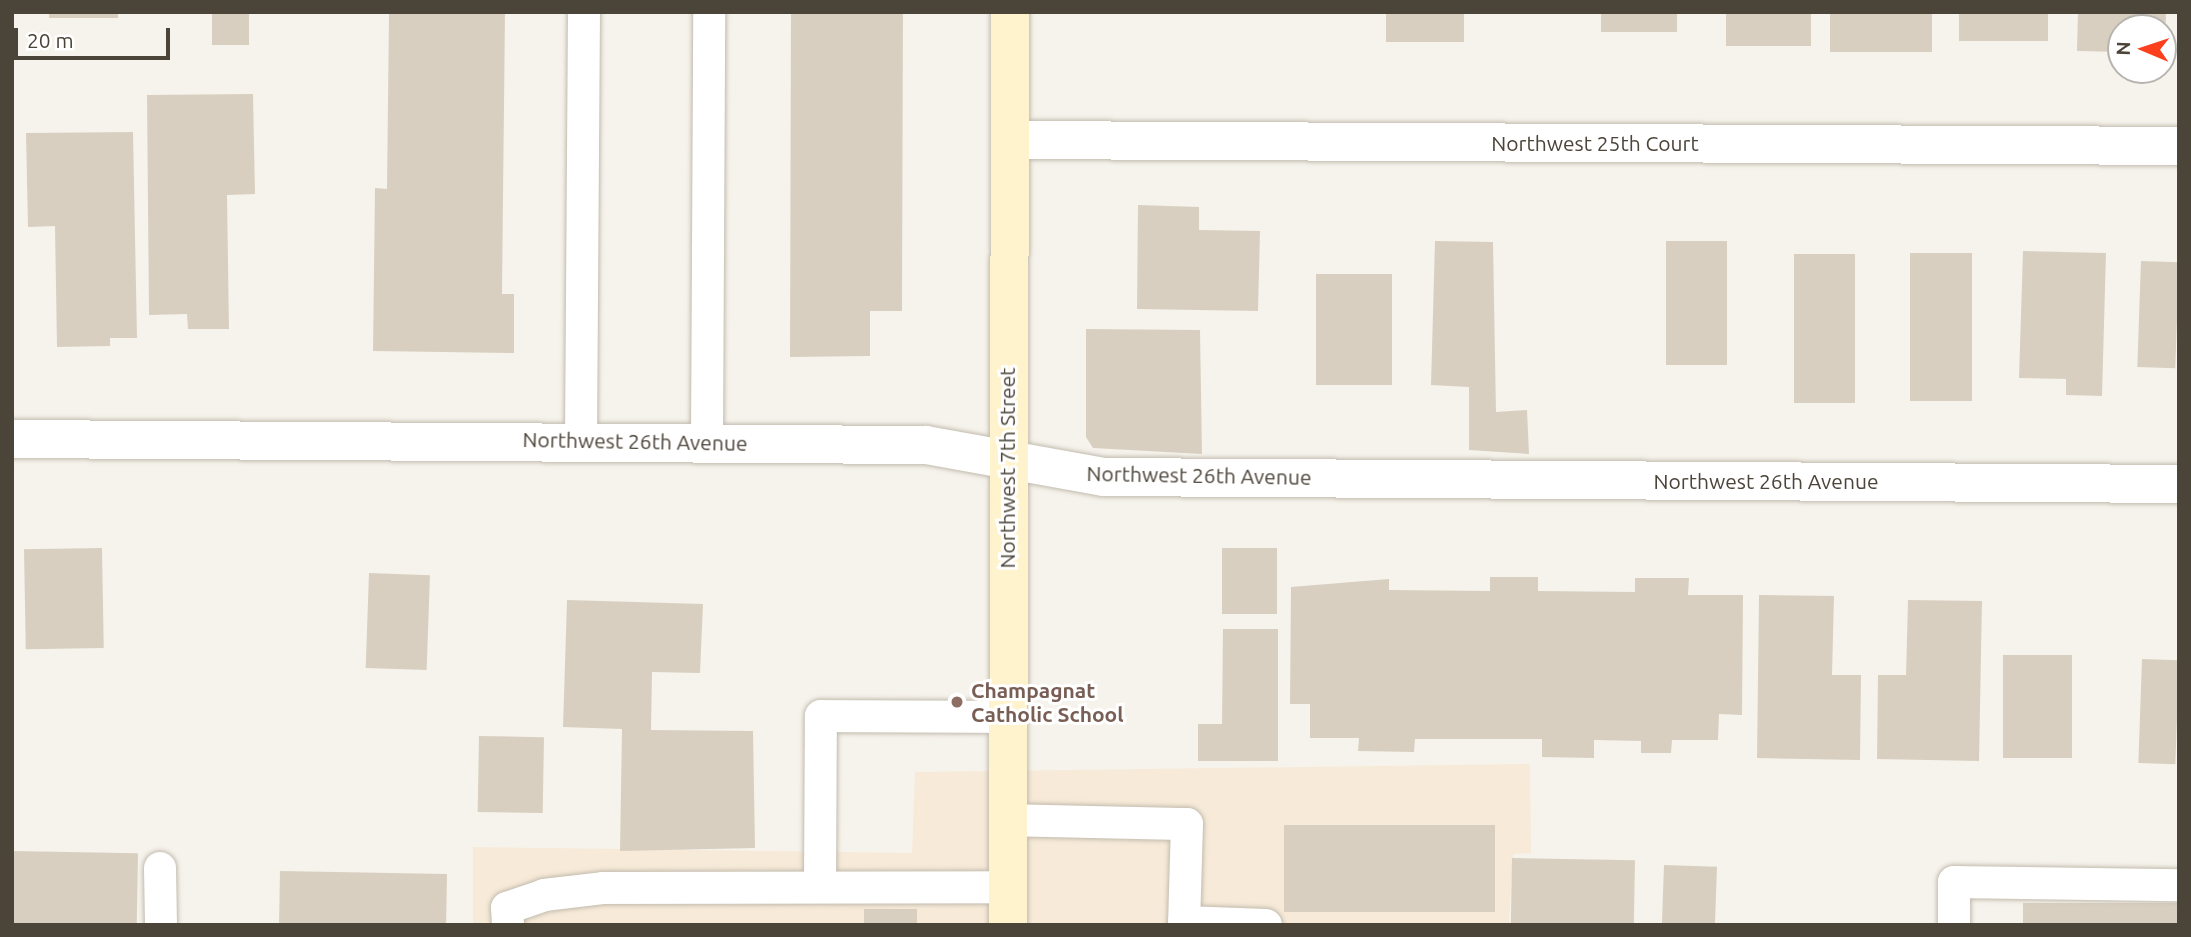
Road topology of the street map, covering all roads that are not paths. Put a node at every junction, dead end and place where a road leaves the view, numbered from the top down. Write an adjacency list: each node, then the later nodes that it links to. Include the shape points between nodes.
1 (583, 12): 7 (lane)
2 (709, 12): 8 (lane)
3 (1010, 12): 4 (main road, Northwest 7th Street)
4 (1010, 140): 5 (street, Northwest 25th Court); 9 (main road, Northwest 7th Street)
5 (2179, 146)
6 (12, 439): 7 (street, Northwest 26th Avenue)
7 (581, 440): 8 (street, Northwest 26th Avenue)
8 (708, 441): 9 (street, Northwest 26th Avenue, via 926,445)
9 (1005, 460): 10 (street, Northwest 26th Avenue, via 1103,477); 11 (main road, Northwest 7th Street)
10 (2179, 484)
11 (1007, 717): 12 (main road, Northwest 7th Street); 15 (lane, via 821,716)
12 (1008, 820): 16 (main road, Northwest 7th Street); 17 (lane, via 1187,824)
13 (160, 868): 18 (lane)
14 (2179, 885): 22 (lane, via 1954,882)
15 (820, 887): 16 (lane); 19 (lane, via 579,890 508,908)
16 (1009, 887): 20 (main road, Northwest 7th Street)
17 (1184, 923): 21 (lane)
18 (161, 925)
19 (508, 925)
20 (1008, 925)
21 (1266, 925)
22 (1954, 925)

